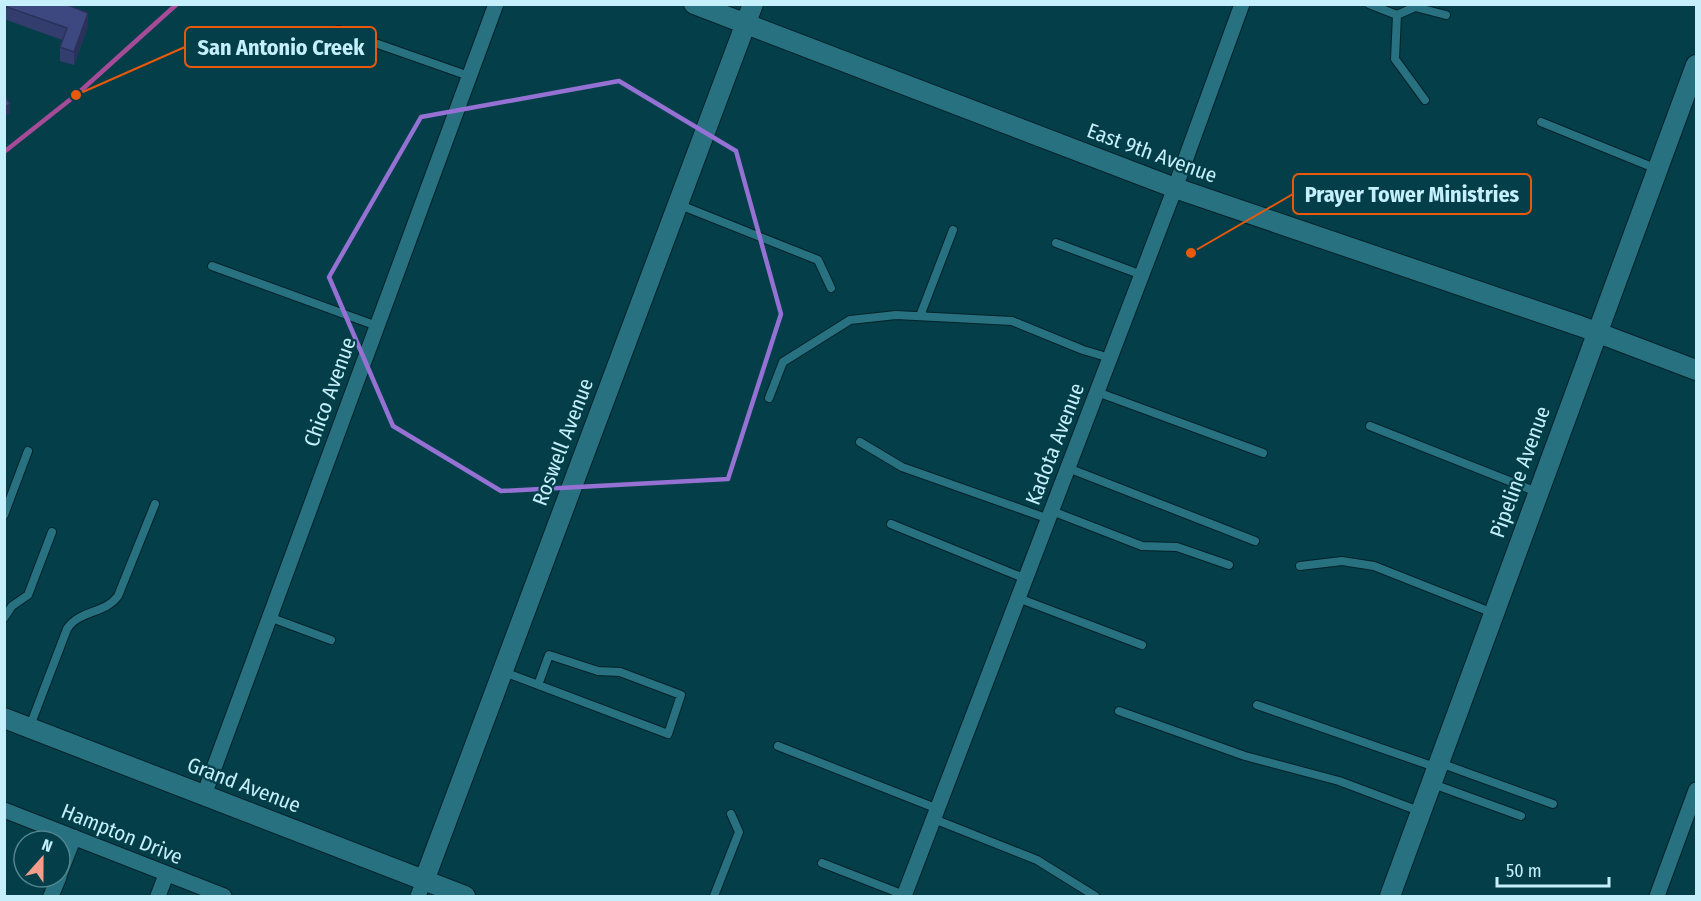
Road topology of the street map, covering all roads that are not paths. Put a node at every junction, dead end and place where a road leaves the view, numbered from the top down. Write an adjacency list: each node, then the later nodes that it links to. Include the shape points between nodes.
1 (496, 4): 11 (street, Chico Avenue)
2 (694, 4): 8 (street, East 9th Avenue)
3 (753, 4): 8 (street, Roswell Avenue)
4 (1242, 4): 15 (street, Kadota Avenue)
5 (1369, 4): 6 (lane)
6 (1397, 15): 7 (lane, via 1415,7); 12 (lane, via 1395,59)
7 (1446, 15)
8 (746, 26): 15 (street, East 9th Avenue); 16 (street, Roswell Avenue)
9 (329, 46): 11 (lane, via 338,30)
10 (1696, 66): 14 (street, Pipeline Avenue)
11 (469, 76): 23 (street, Chico Avenue)
12 (1425, 100)
13 (1541, 122): 14 (lane)
14 (1658, 169): 24 (street, Pipeline Avenue)
15 (1175, 188): 20 (street, Kadota Avenue); 24 (street, East 9th Avenue)
16 (678, 205): 21 (lane, via 818,260); 50 (street, Roswell Avenue)
17 (953, 230): 22 (lane)
18 (1056, 243): 20 (lane)
19 (212, 266): 23 (lane)
20 (1142, 275): 25 (street, Kadota Avenue)
21 (831, 288)
22 (920, 316): 25 (lane, via 1012,321); 28 (lane, via 850,320 783,362)
23 (377, 326): 46 (street, Chico Avenue)
24 (1598, 333): 26 (street, East 9th Avenue); 34 (street, Pipeline Avenue)
25 (1110, 358): 27 (street, Kadota Avenue)
26 (1696, 370)
27 (1097, 392): 32 (lane); 33 (street, Kadota Avenue)
28 (769, 398)
29 (1370, 426): 34 (lane)
30 (860, 442): 37 (lane, via 902,467)
31 (28, 451): 36 (lane)
32 (1263, 453)
33 (1068, 468): 37 (street, Kadota Avenue); 40 (lane)
34 (1539, 493): 45 (street, Pipeline Avenue)
35 (155, 504): 55 (lane, via 118,596 108,605 75,618 67,628)
36 (4, 515)
37 (1050, 515): 41 (lane, via 1142,546 1177,547); 43 (street, Kadota Avenue)
38 (891, 524): 43 (lane)
39 (52, 532): 47 (lane, via 28,595 12,606)
40 (1255, 541)
41 (1228, 565)
42 (1300, 566): 45 (lane, via 1342,561 1374,566)
43 (1026, 579): 44 (street, Kadota Avenue)
44 (1018, 598): 49 (lane); 64 (street, Kadota Avenue)
45 (1494, 614): 57 (street, Pipeline Avenue)
46 (269, 617): 48 (lane); 59 (street, Chico Avenue)
47 (4, 618)
48 (331, 640)
49 (1142, 645)
50 (502, 671): 51 (lane); 70 (street, Roswell Avenue)
51 (538, 685): 51 (lane, via 668,734 681,695 620,672 598,671 549,655)
52 (1257, 705): 57 (lane)
53 (1119, 711): 62 (lane, via 1245,756 1339,781)
54 (4, 718): 55 (street, Grand Avenue)
55 (29, 727): 59 (street, Grand Avenue)
56 (778, 746): 64 (lane)
57 (1436, 771): 60 (lane); 62 (street, Pipeline Avenue); 65 (lane)
58 (1696, 790): 78 (street)
59 (204, 795): 70 (street, Grand Avenue)
60 (1553, 804)
61 (4, 810): 66 (street, Hampton Drive)
62 (1421, 812): 77 (street, Pipeline Avenue)
63 (731, 814): 75 (lane, via 739,832)
64 (936, 814): 71 (street, Kadota Avenue); 76 (lane, via 1037,860)
65 (1521, 816)
66 (74, 837): 67 (street); 69 (street, Hampton Drive)
67 (72, 842)
68 (822, 863): 71 (lane)
69 (166, 875): 72 (street); 73 (street, Hampton Drive)
70 (421, 889): 74 (street, Grand Avenue)
71 (904, 896)
72 (158, 897)
73 (224, 897)
74 (465, 897)
75 (714, 897)
76 (1095, 897)
77 (1390, 897)
78 (1657, 897)

